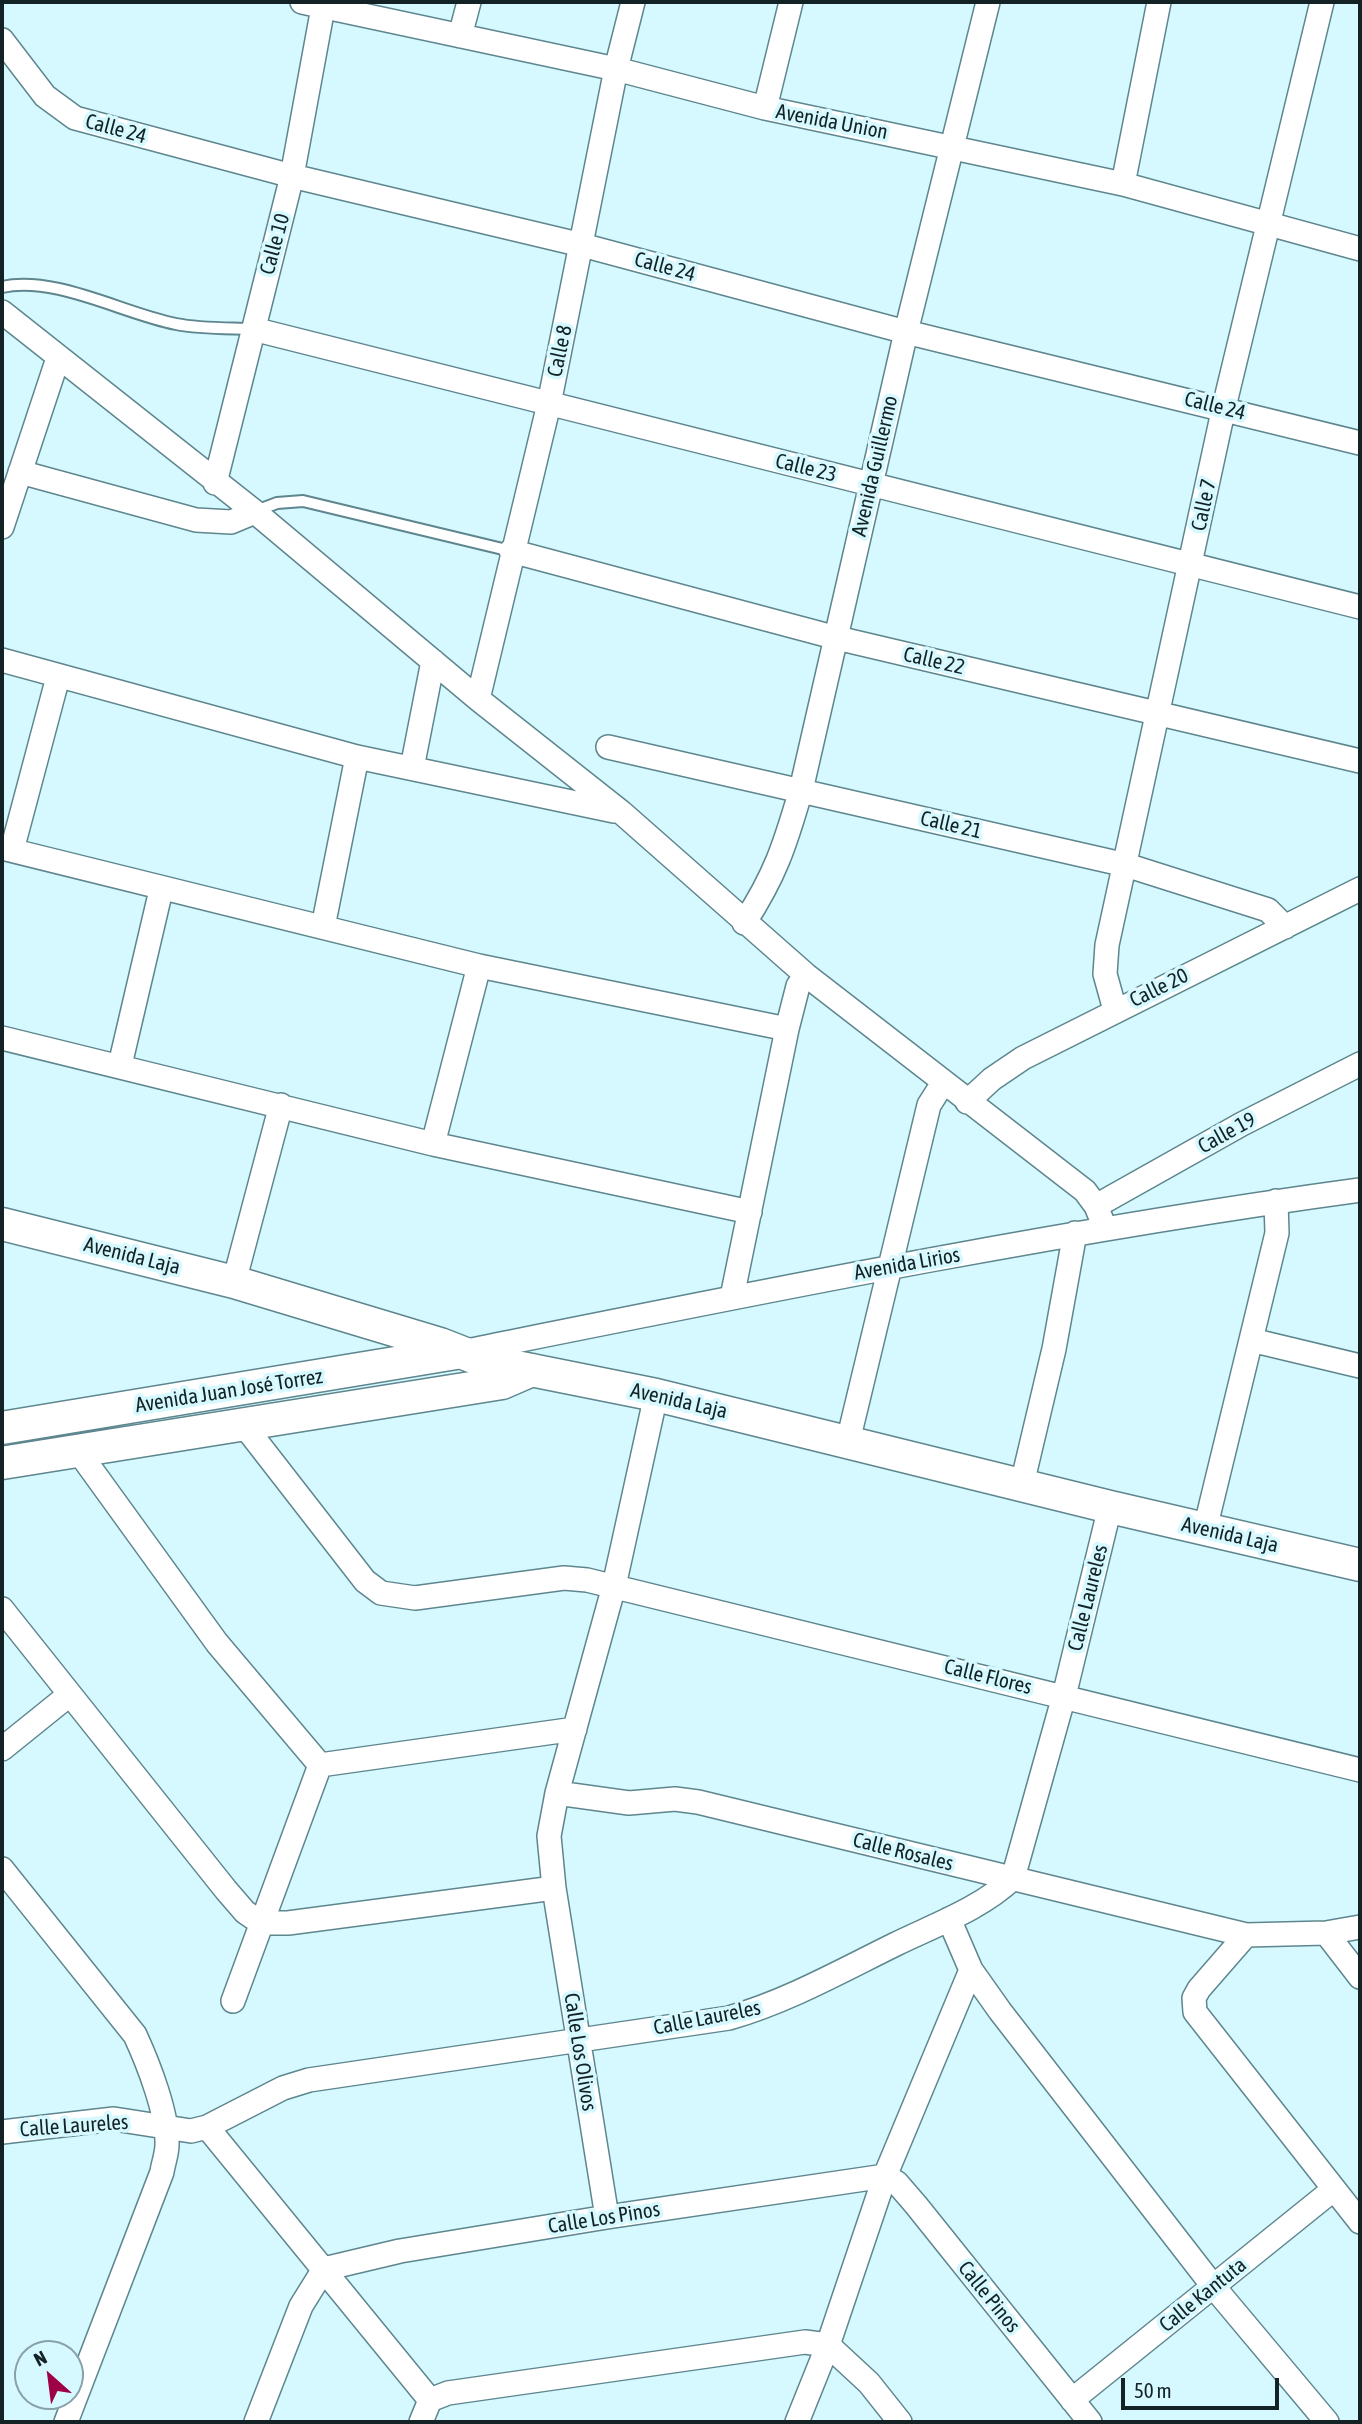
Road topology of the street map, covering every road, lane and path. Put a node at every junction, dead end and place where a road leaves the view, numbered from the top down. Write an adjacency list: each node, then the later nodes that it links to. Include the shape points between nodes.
1 (469, 2): 8 (street)
2 (633, 2): 10 (street, Calle 8)
3 (791, 2): 11 (street)
4 (988, 2): 12 (street, Avenida Guillermo)
5 (1159, 2): 14 (street)
6 (1322, 2): 15 (street, Calle 7)
7 (317, 4): 8 (street, Avenida Union); 13 (street, Calle 10)
8 (460, 36): 10 (street, Avenida Union)
9 (2, 40): 13 (street, Calle 24, via 45,96 75,118)
10 (616, 69): 11 (street, Avenida Union); 16 (street, Calle 8)
11 (765, 108): 12 (street, Avenida Union)
12 (955, 146): 14 (street, Avenida Union); 21 (street, Avenida Guillermo)
13 (292, 176): 16 (street, Calle 24); 20 (street, Calle 10)
14 (1123, 184): 15 (street, Avenida Union)
15 (1267, 223): 17 (street, Avenida Union); 24 (street, Calle 7)
16 (582, 244): 21 (street, Calle 24); 23 (street, Calle 8)
17 (1360, 249)
18 (2, 286): 20 (lane, via 43,287 178,325)
19 (2, 312): 22 (street)
20 (253, 329): 23 (street, Calle 23); 27 (street, Calle 10)
21 (906, 332): 24 (street, Calle 24); 28 (street, Avenida Guillermo)
22 (58, 358): 26 (street); 27 (street)
23 (549, 404): 28 (street, Calle 23); 31 (street, Calle 8)
24 (1224, 407): 25 (street, Calle 24); 32 (street, Calle 7)
25 (1360, 443)
26 (20, 472): 29 (street, via 196,520 231,522); 30 (street)
27 (215, 483): 29 (street)
28 (870, 484): 32 (street, Calle 23); 34 (street, Avenida Guillermo)
29 (255, 512): 31 (lane, via 277,503 303,501); 36 (street)
30 (2, 527)
31 (511, 551): 34 (street, Calle 22); 38 (street, Calle 8)
32 (1191, 565): 33 (street, Calle 23); 39 (street, Calle 7)
33 (1360, 607)
34 (837, 638): 39 (street, Calle 22); 44 (street, Avenida Guillermo)
35 (2, 660): 37 (street)
36 (433, 661): 38 (street); 43 (street)
37 (58, 677): 41 (street); 46 (street)
38 (478, 699): 45 (street)
39 (1160, 715): 42 (street, Calle 22); 47 (street, Calle 7)
40 (608, 747): 44 (street, Calle 21)
41 (357, 757): 43 (street); 52 (street)
42 (1360, 761)
43 (412, 768): 45 (street)
44 (801, 790): 47 (street, Calle 21); 50 (street, Avenida Guillermo, via 785,848 769,885)
45 (621, 812): 50 (street)
46 (7, 849): 49 (street)
47 (1126, 865): 51 (street, Calle 21, via 1268,910); 55 (street, Calle 7, via 1107,945 1105,974)
48 (1360, 889): 51 (street, Calle 20)
49 (161, 890): 52 (street); 59 (street)
50 (744, 923): 54 (street)
51 (1285, 927): 55 (street, Calle 20)
52 (323, 928): 53 (street)
53 (479, 966): 56 (street); 63 (street)
54 (806, 975): 56 (street, via 798,986); 60 (street)
55 (1115, 1010): 61 (street, Calle 20, via 1023,1059)
56 (787, 1029): 67 (street)
57 (2, 1038): 59 (street)
58 (1360, 1064): 66 (street, Calle 19)
59 (120, 1065): 62 (street)
60 (943, 1083): 61 (street); 71 (street, via 929,1105)
61 (967, 1101): 66 (street, via 1084,1191)
62 (281, 1105): 63 (street); 72 (street)
63 (433, 1144): 67 (street)
64 (1360, 1190): 65 (street, Avenida Lirios)
65 (1276, 1201): 69 (street, Avenida Lirios); 74 (street, via 1277,1233)
66 (1096, 1206): 69 (street)
67 (750, 1212): 73 (street)
68 (2, 1224): 72 (street, Avenida Laja)
69 (1105, 1228): 70 (street, Avenida Lirios)
70 (1075, 1234): 71 (street, Avenida Lirios); 84 (street)
71 (888, 1267): 73 (street, Avenida Lirios); 81 (street)
72 (234, 1282): 75 (street, Avenida Laja)
73 (732, 1297): 75 (street, Avenida Lirios)
74 (1251, 1340): 76 (street); 86 (street)
75 (457, 1353): 77 (street, Avenida Laja); 80 (street, Avenida Juan José Torrez)
76 (1360, 1366)
77 (532, 1370): 78 (street, Avenida Laja); 79 (street, via 502,1384)
78 (656, 1395): 81 (street, Avenida Laja); 88 (street, Calle Los Olivos)
79 (243, 1424): 82 (street); 88 (street, Calle Flores, via 365,1581 381,1594 415,1598 565,1578)
80 (2, 1428)
81 (848, 1441): 84 (street, Avenida Laja)
82 (78, 1451): 83 (street); 94 (street, via 217,1643)
83 (2, 1463)
84 (1022, 1483): 85 (street, Avenida Laja)
85 (1110, 1507): 86 (street, Avenida Laja); 91 (street, Calle Laureles)
86 (1205, 1529): 87 (street, Avenida Laja)
87 (1360, 1565)
88 (614, 1586): 91 (street, Calle Flores); 92 (street, Calle Los Olivos)
89 (2, 1609): 90 (street)
90 (69, 1695): 93 (street); 101 (street, via 226,1890)
91 (1064, 1696): 95 (street, Calle Flores); 98 (street, Calle Laureles)
92 (575, 1729): 94 (street); 96 (street, Calle Los Olivos)
93 (2, 1749)
94 (320, 1765): 101 (street)
95 (1360, 1770)
96 (557, 1793): 98 (street, Calle Rosales, via 629,1803 675,1798 698,1802); 99 (street, Calle Los Olivos, via 549,1836)
97 (2, 1869): 110 (street, via 135,2035)
98 (1013, 1878): 100 (street, Calle Laureles); 104 (street, Calle Rosales)
99 (554, 1888): 101 (street, via 326,1921); 108 (street, Calle Los Olivos)
100 (949, 1919): 105 (street); 108 (street, Calle Laureles, via 770,2006 729,2018)
101 (261, 1923): 107 (street)
102 (1360, 1927): 103 (street, Calle Rosales)
103 (1326, 1933): 104 (street, Calle Rosales); 106 (street)
104 (1246, 1935): 113 (street, via 1199,1989 1195,2012)
105 (971, 1970): 112 (street); 117 (street)
106 (1360, 1977)
107 (233, 2001)
108 (578, 2040): 109 (street, Calle Laureles, via 309,2080 248,2103); 114 (street, Calle Los Olivos)
109 (207, 2127): 110 (street, Calle Laureles, via 191,2132); 116 (street)
110 (165, 2128): 111 (street, Calle Laureles, via 114,2119); 121 (street, via 162,2172)
111 (2, 2132)
112 (885, 2176): 114 (street, Calle Los Pinos); 118 (street); 120 (street, Calle Pinos, via 916,2205)
113 (1334, 2189): 115 (street); 117 (street, Calle Kantuta)
114 (607, 2217): 116 (street, Calle Los Pinos, via 401,2251)
115 (1360, 2222)
116 (324, 2269): 119 (street); 122 (street, via 301,2306)
117 (1213, 2286): 120 (street, Calle Kantuta); 127 (street)
118 (828, 2345): 119 (street, via 778,2343 448,2393); 124 (street); 125 (street, via 869,2383)
119 (430, 2400): 123 (street)
120 (1072, 2400): 126 (street, Calle Pinos)
121 (66, 2422)
122 (256, 2422)
123 (421, 2422)
124 (797, 2422)
125 (900, 2422)
126 (1090, 2422)
127 (1327, 2422)

